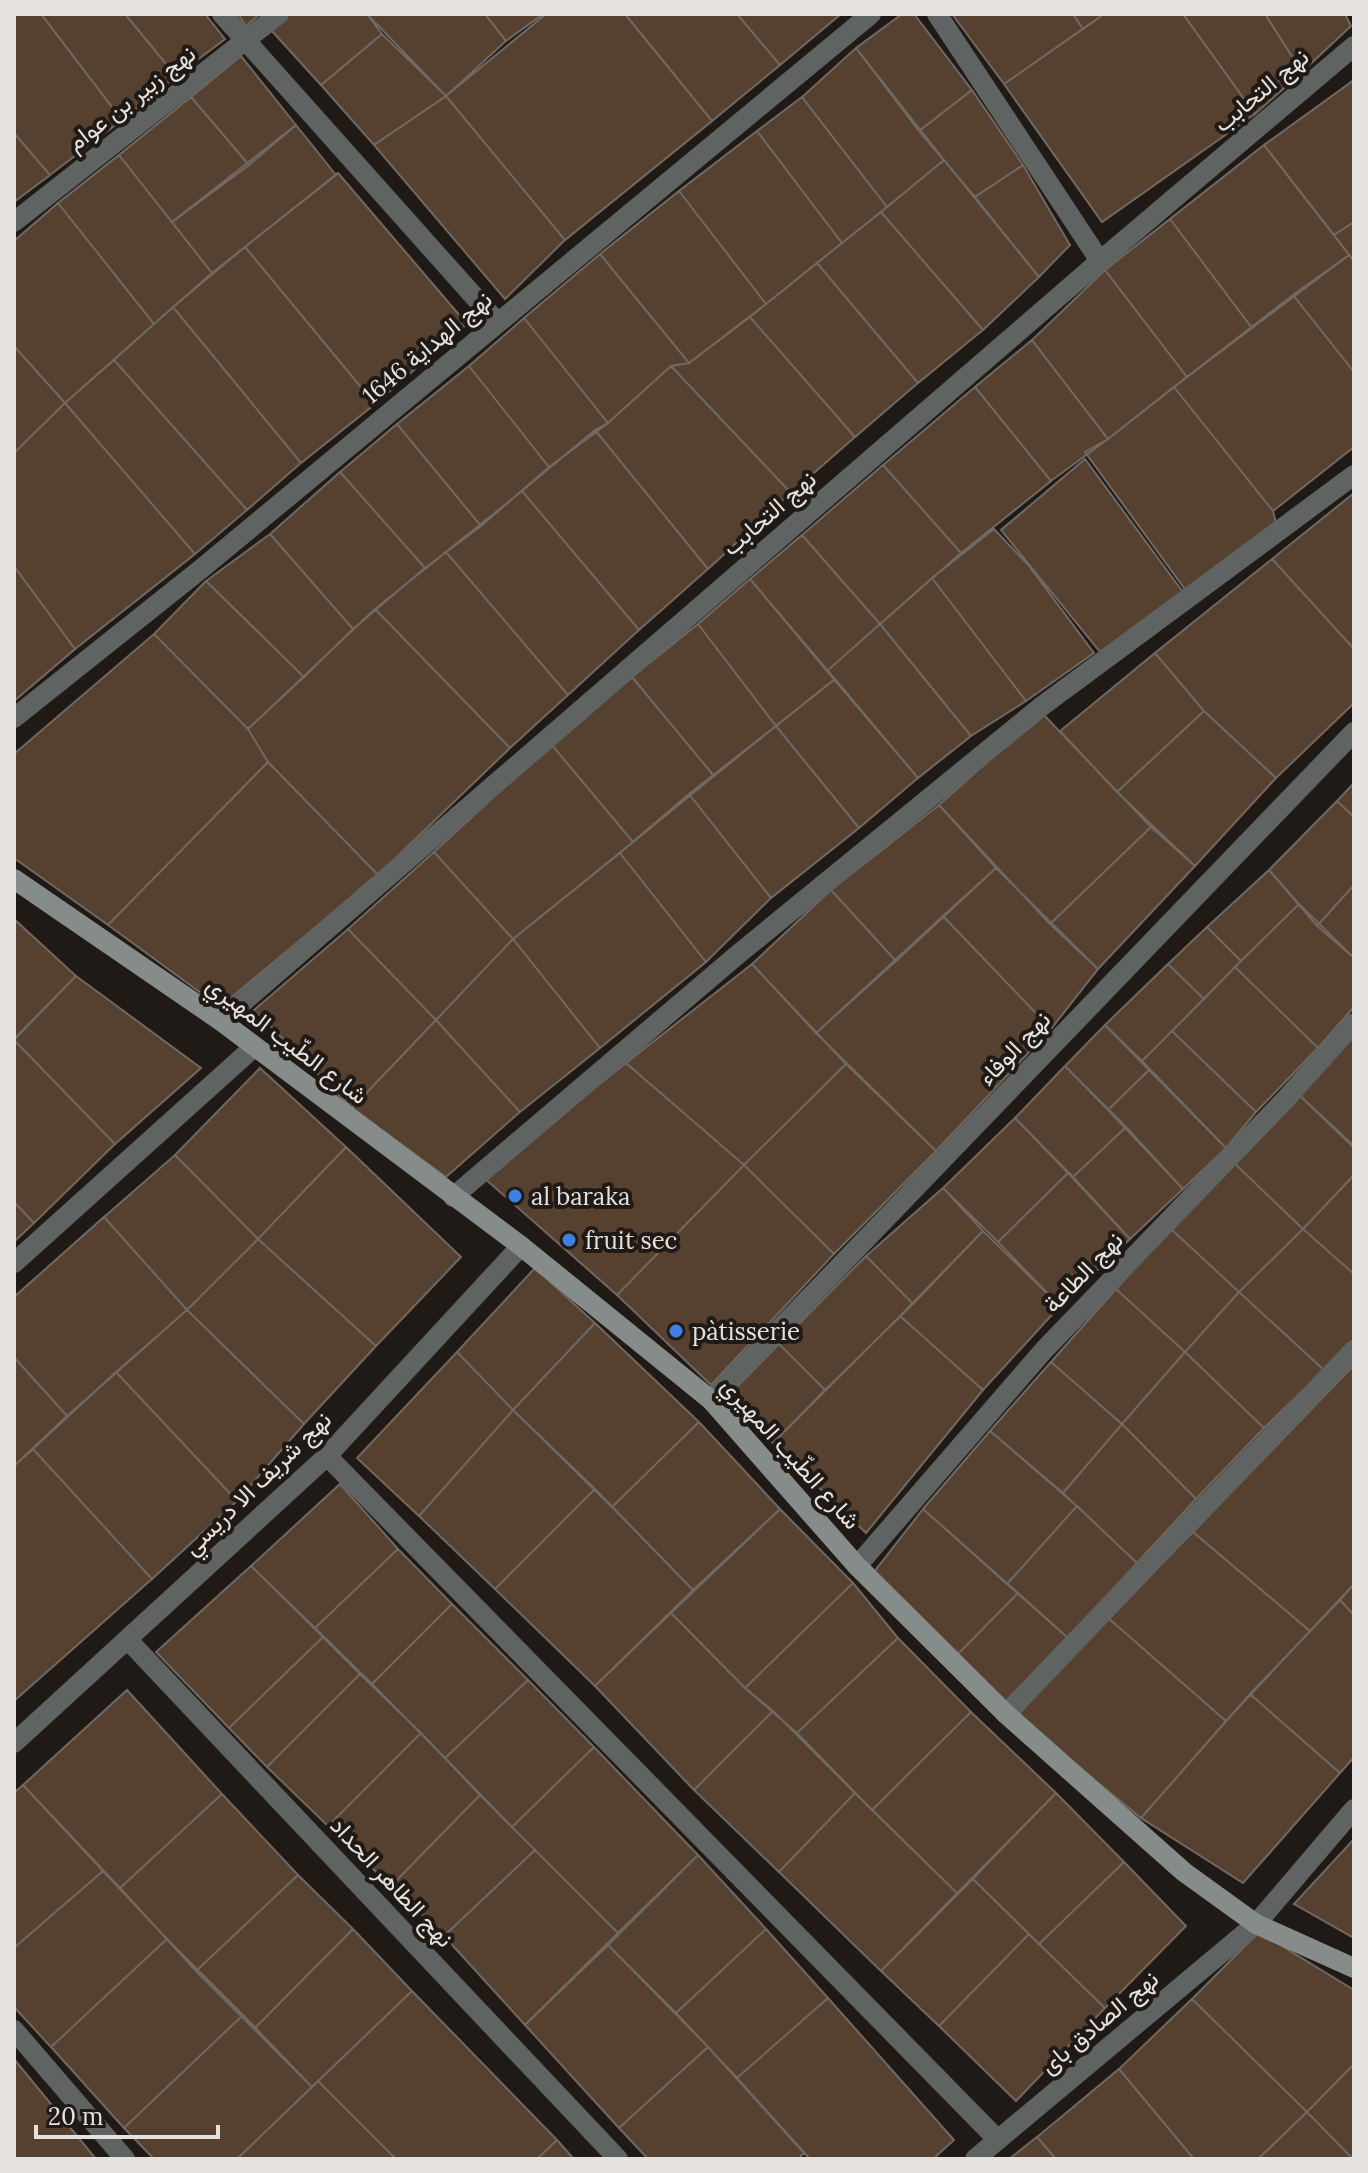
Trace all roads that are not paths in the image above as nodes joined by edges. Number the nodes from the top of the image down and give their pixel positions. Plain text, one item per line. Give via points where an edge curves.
1 (222, 14) edge
2 (279, 14) edge
3 (871, 14) edge
4 (937, 14) edge
5 (245, 43) junction
6 (1354, 46) edge
7 (14, 222) edge
8 (1100, 261) junction
9 (497, 322) junction
10 (1354, 475) edge
11 (14, 718) edge
12 (1354, 732) edge
13 (14, 879) edge
14 (221, 1021) junction
15 (1354, 1023) edge
16 (254, 1047) junction
17 (453, 1197) junction
18 (521, 1246) junction
19 (14, 1263) edge
20 (1354, 1350) edge
21 (711, 1400) junction
22 (327, 1456) junction
23 (857, 1566) junction
24 (128, 1640) junction
25 (1006, 1714) junction
26 (14, 1743) edge
27 (1354, 1809) edge
28 (1256, 1924) junction
29 (1354, 1968) edge
30 (14, 2030) edge
31 (998, 2140) junction
32 (125, 2159) edge
33 (618, 2159) edge
34 (975, 2159) edge

1 - 5 street
2 - 5 street, نهج زبير بن عوام
3 - 9 street, نهج الهداية 1646
4 - 8 street
5 - 7 street, نهج زبير بن عوام
5 - 9 street
6 - 8 street, نهج التحابب
8 - 14 street, نهج التحابب
9 - 11 street, نهج الهداية 1646
10 - 17 street via 1042,706
12 - 21 street, نهج الوفاء
13 - 14 street, شارع الطّيب المهيري
14 - 16 street, شارع الطّيب المهيري
15 - 23 street, نهج الطاعة via 1044,1350
16 - 17 street, شارع الطّيب المهيري
16 - 19 street
17 - 18 street, شارع الطّيب المهيري
18 - 21 street, شارع الطّيب المهيري
18 - 22 street, نهج شريف الا دريسي
20 - 25 street
21 - 23 street, شارع الطّيب المهيري
22 - 24 street, نهج شريف الا دريسي
22 - 31 street
23 - 25 street, شارع الطّيب المهيري
24 - 26 street, نهج شريف الا دريسي
24 - 33 street, نهج الطاهر الحداد
25 - 28 street, شارع الطّيب المهيري via 1184,1872
27 - 28 street, نهج الصادق باى
28 - 29 street, شارع الطّيب المهيري
28 - 31 street, نهج الصادق باى
30 - 32 street
31 - 34 street, نهج الصادق باى

